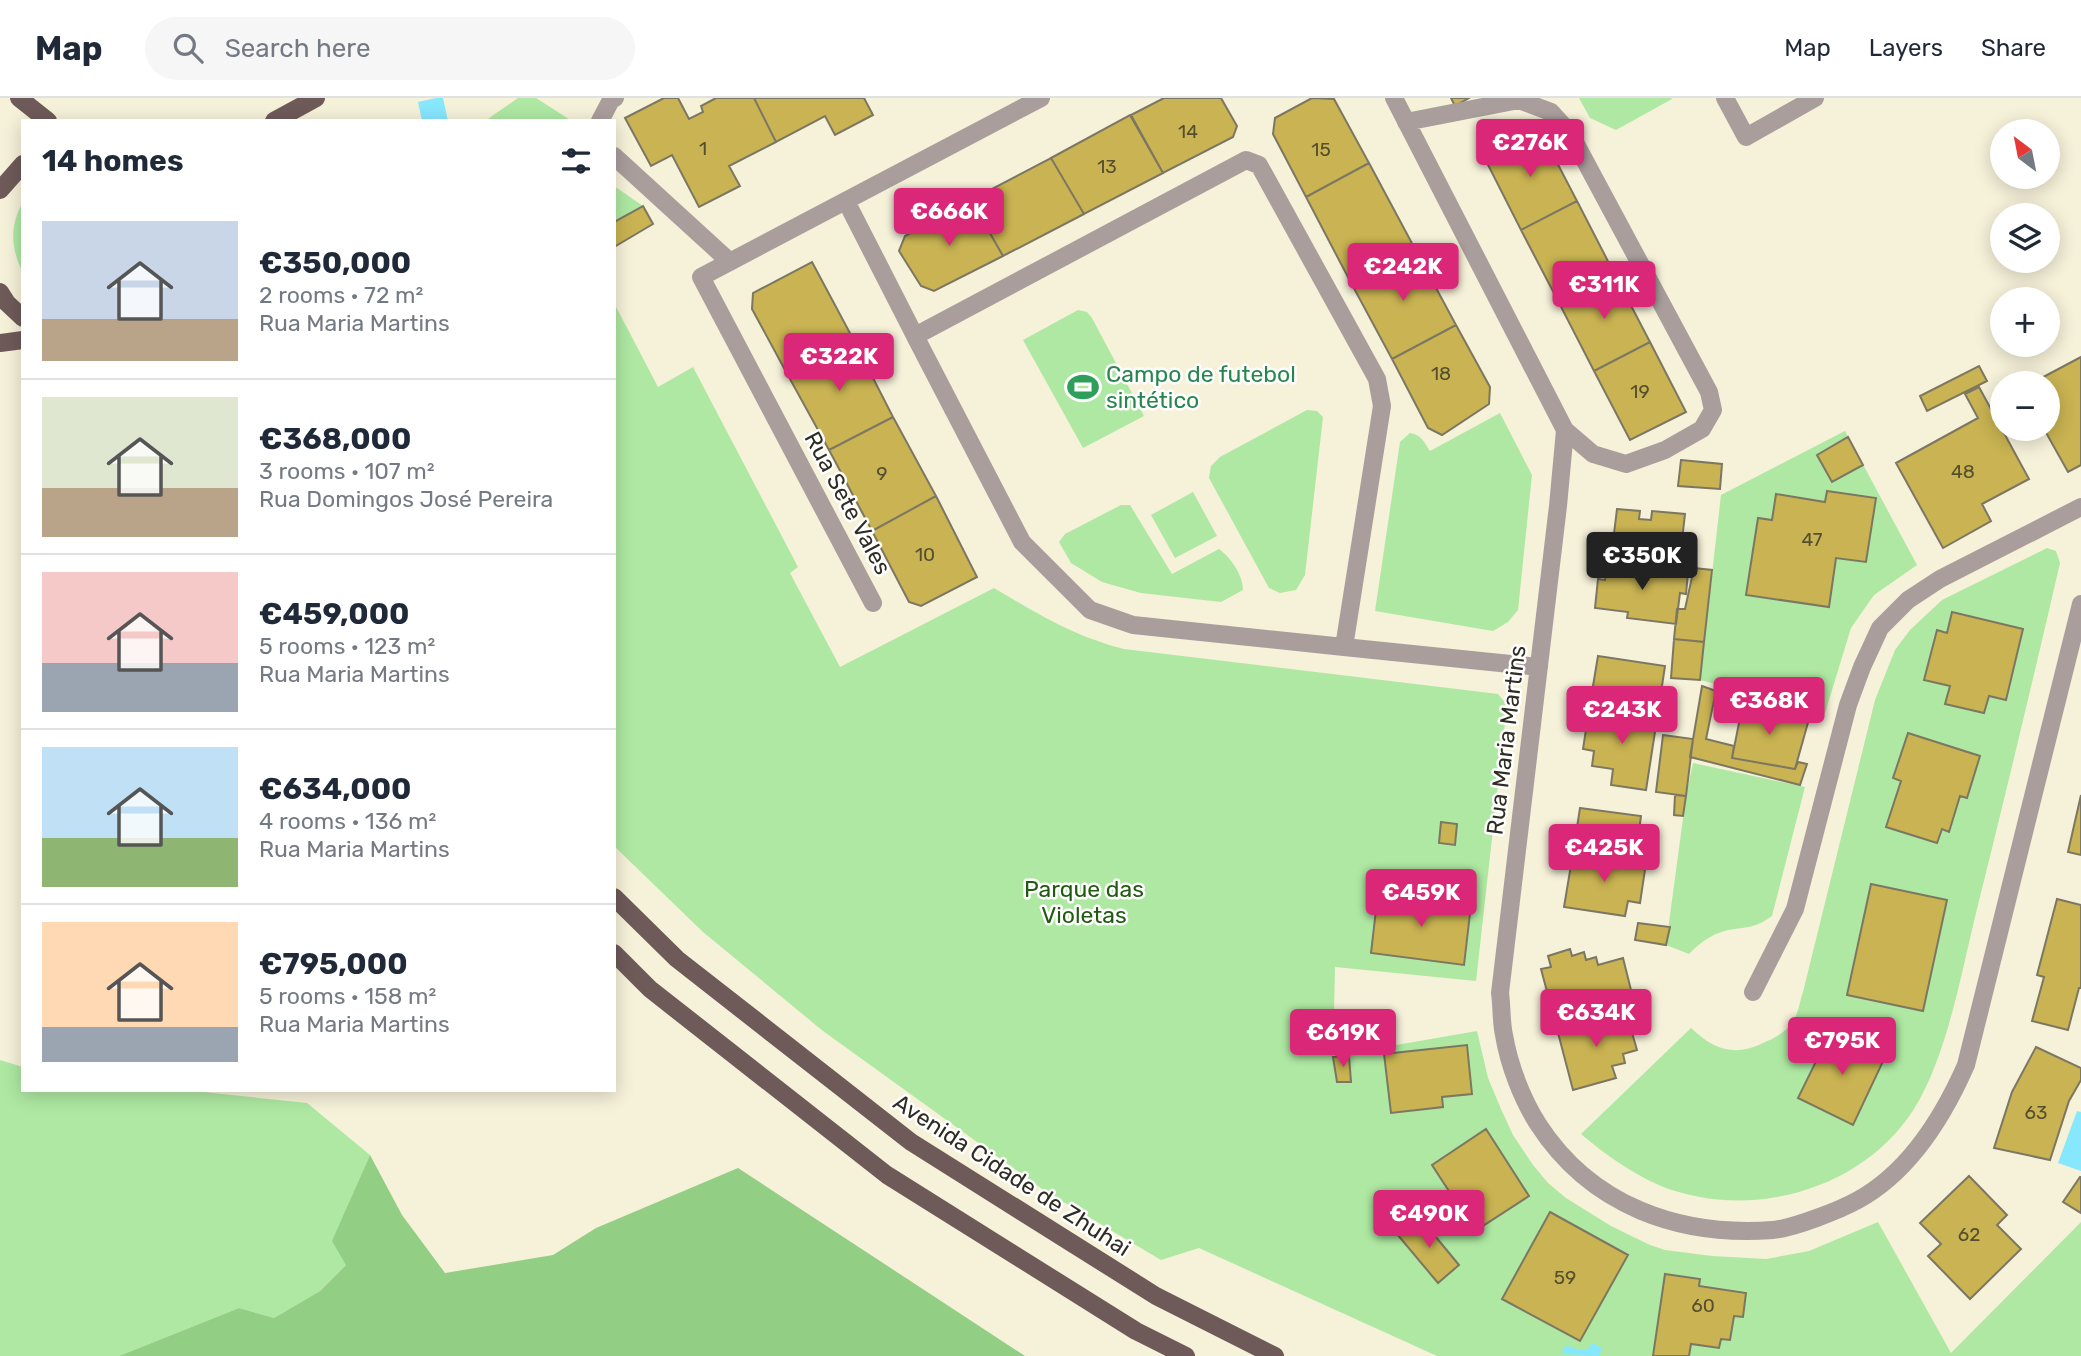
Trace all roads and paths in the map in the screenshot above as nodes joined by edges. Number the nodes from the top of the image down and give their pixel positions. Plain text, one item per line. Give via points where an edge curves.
1 (19, 98) edge
2 (316, 98) edge
3 (615, 98) edge
4 (1041, 98) edge
5 (1394, 98) edge
6 (1725, 98) edge
7 (1815, 98) edge
8 (45, 119) edge
9 (278, 119) edge
10 (601, 119) edge
11 (1406, 122) junction
12 (616, 158) edge
13 (21, 166) edge
14 (0, 190) edge
15 (846, 201) junction
16 (730, 262) junction
17 (0, 292) edge
18 (21, 316) edge
19 (915, 336) junction
20 (21, 340) edge
21 (0, 343) edge
22 (1565, 430) junction
23 (2081, 507) edge
24 (873, 603) dead end
25 (2081, 604) edge
26 (1344, 647) junction
27 (1539, 667) junction
28 (616, 899) edge
29 (616, 955) edge
30 (1753, 992) dead end
31 (1186, 1356) edge
32 (1276, 1356) edge

1 - 8 main road
2 - 9 main road
3 - 10 street
4 - 15 street
5 - 11 street
6 - 7 street via 1746,136
11 - 22 street
11 - 22 street via 1518,100 1550,111 1570,133 1709,392 1713,410 1702,429 1665,450 1626,464 1593,454
12 - 16 street
13 - 14 main road
15 - 16 street
15 - 19 street
16 - 24 street, Rua Sete Vales via 701,277
17 - 18 main road
19 - 26 street via 1022,542 1090,610 1133,625
19 - 26 street via 1246,160 1259,165 1377,379 1381,406
20 - 21 main road
22 - 27 street, Rua Maria Martins
23 - 30 street via 1940,579 1880,628 1848,705 1795,909
25 - 27 street, Rua Maria Martins via 1966,1065 1950,1100 1896,1171 1859,1199 1776,1230 1703,1229 1650,1216 1607,1193 1566,1160 1538,1123 1518,1085 1504,1035 1500,993
26 - 27 street
28 - 32 main road, Avenida Cidade de Zhuhai via 677,959 911,1142 1156,1296
29 - 31 main road via 650,989 887,1175 1136,1331

